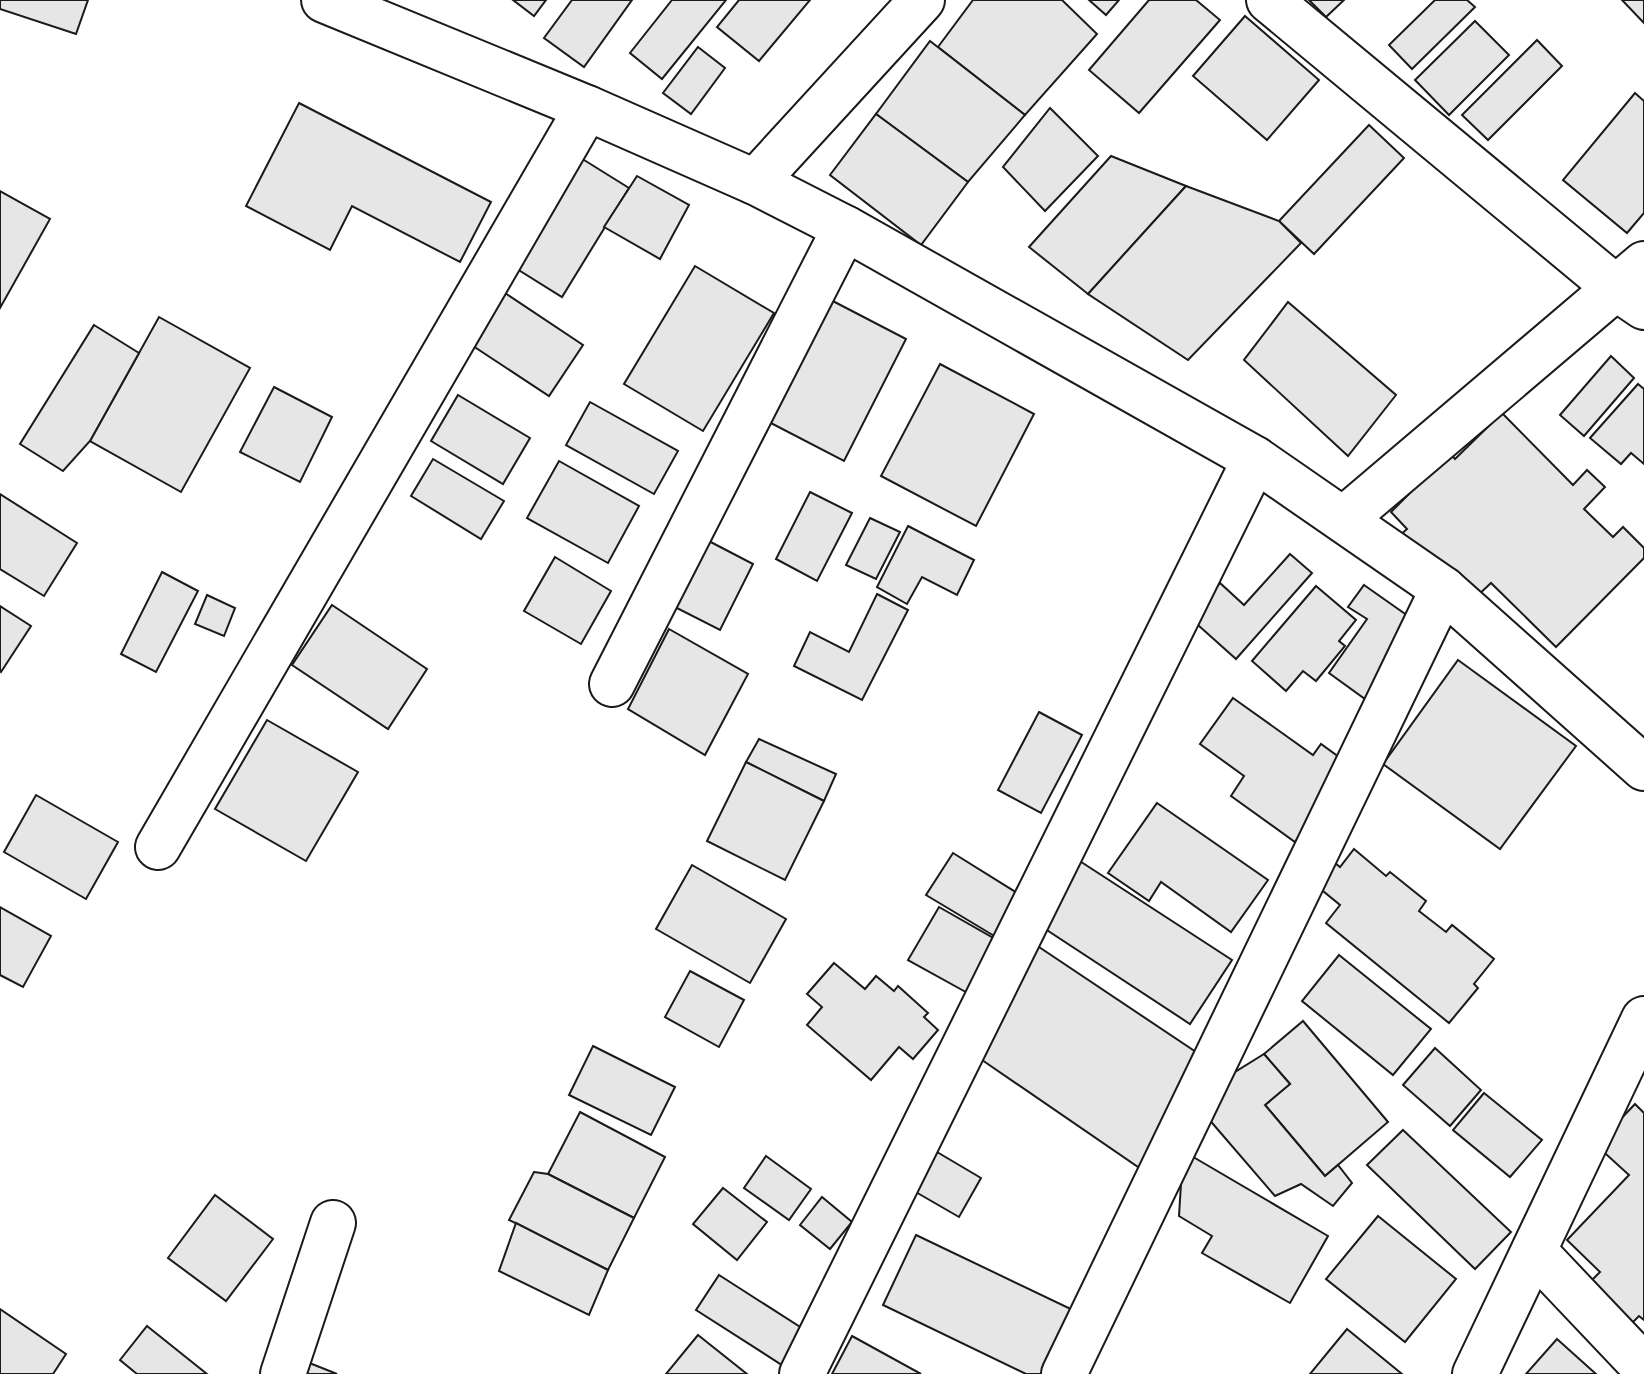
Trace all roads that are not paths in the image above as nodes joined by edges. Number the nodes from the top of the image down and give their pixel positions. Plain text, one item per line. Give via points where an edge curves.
1 (922, 0) edge
2 (1269, 0) edge
3 (342, 3) edge
4 (587, 108) junction
5 (755, 182) junction
6 (845, 228) junction
7 (1635, 286) edge
8 (1255, 459) junction
9 (1344, 519) junction
10 (1443, 589) junction
11 (612, 684) dead end
12 (1644, 768) edge
13 (158, 847) dead end
14 (1644, 1019) edge
15 (333, 1223) dead end
16 (1534, 1251) junction
17 (1644, 1367) edge
18 (283, 1374) edge
19 (802, 1374) edge
20 (1064, 1374) edge
21 (1475, 1374) edge

1 - 5 street
2 - 7 street
3 - 4 street
4 - 5 street
4 - 13 street
5 - 6 street
6 - 8 street
6 - 11 street
7 - 9 street
8 - 9 street
8 - 19 street
9 - 10 street
10 - 12 street
10 - 20 street
14 - 16 street
15 - 18 street
16 - 17 street
16 - 21 street

